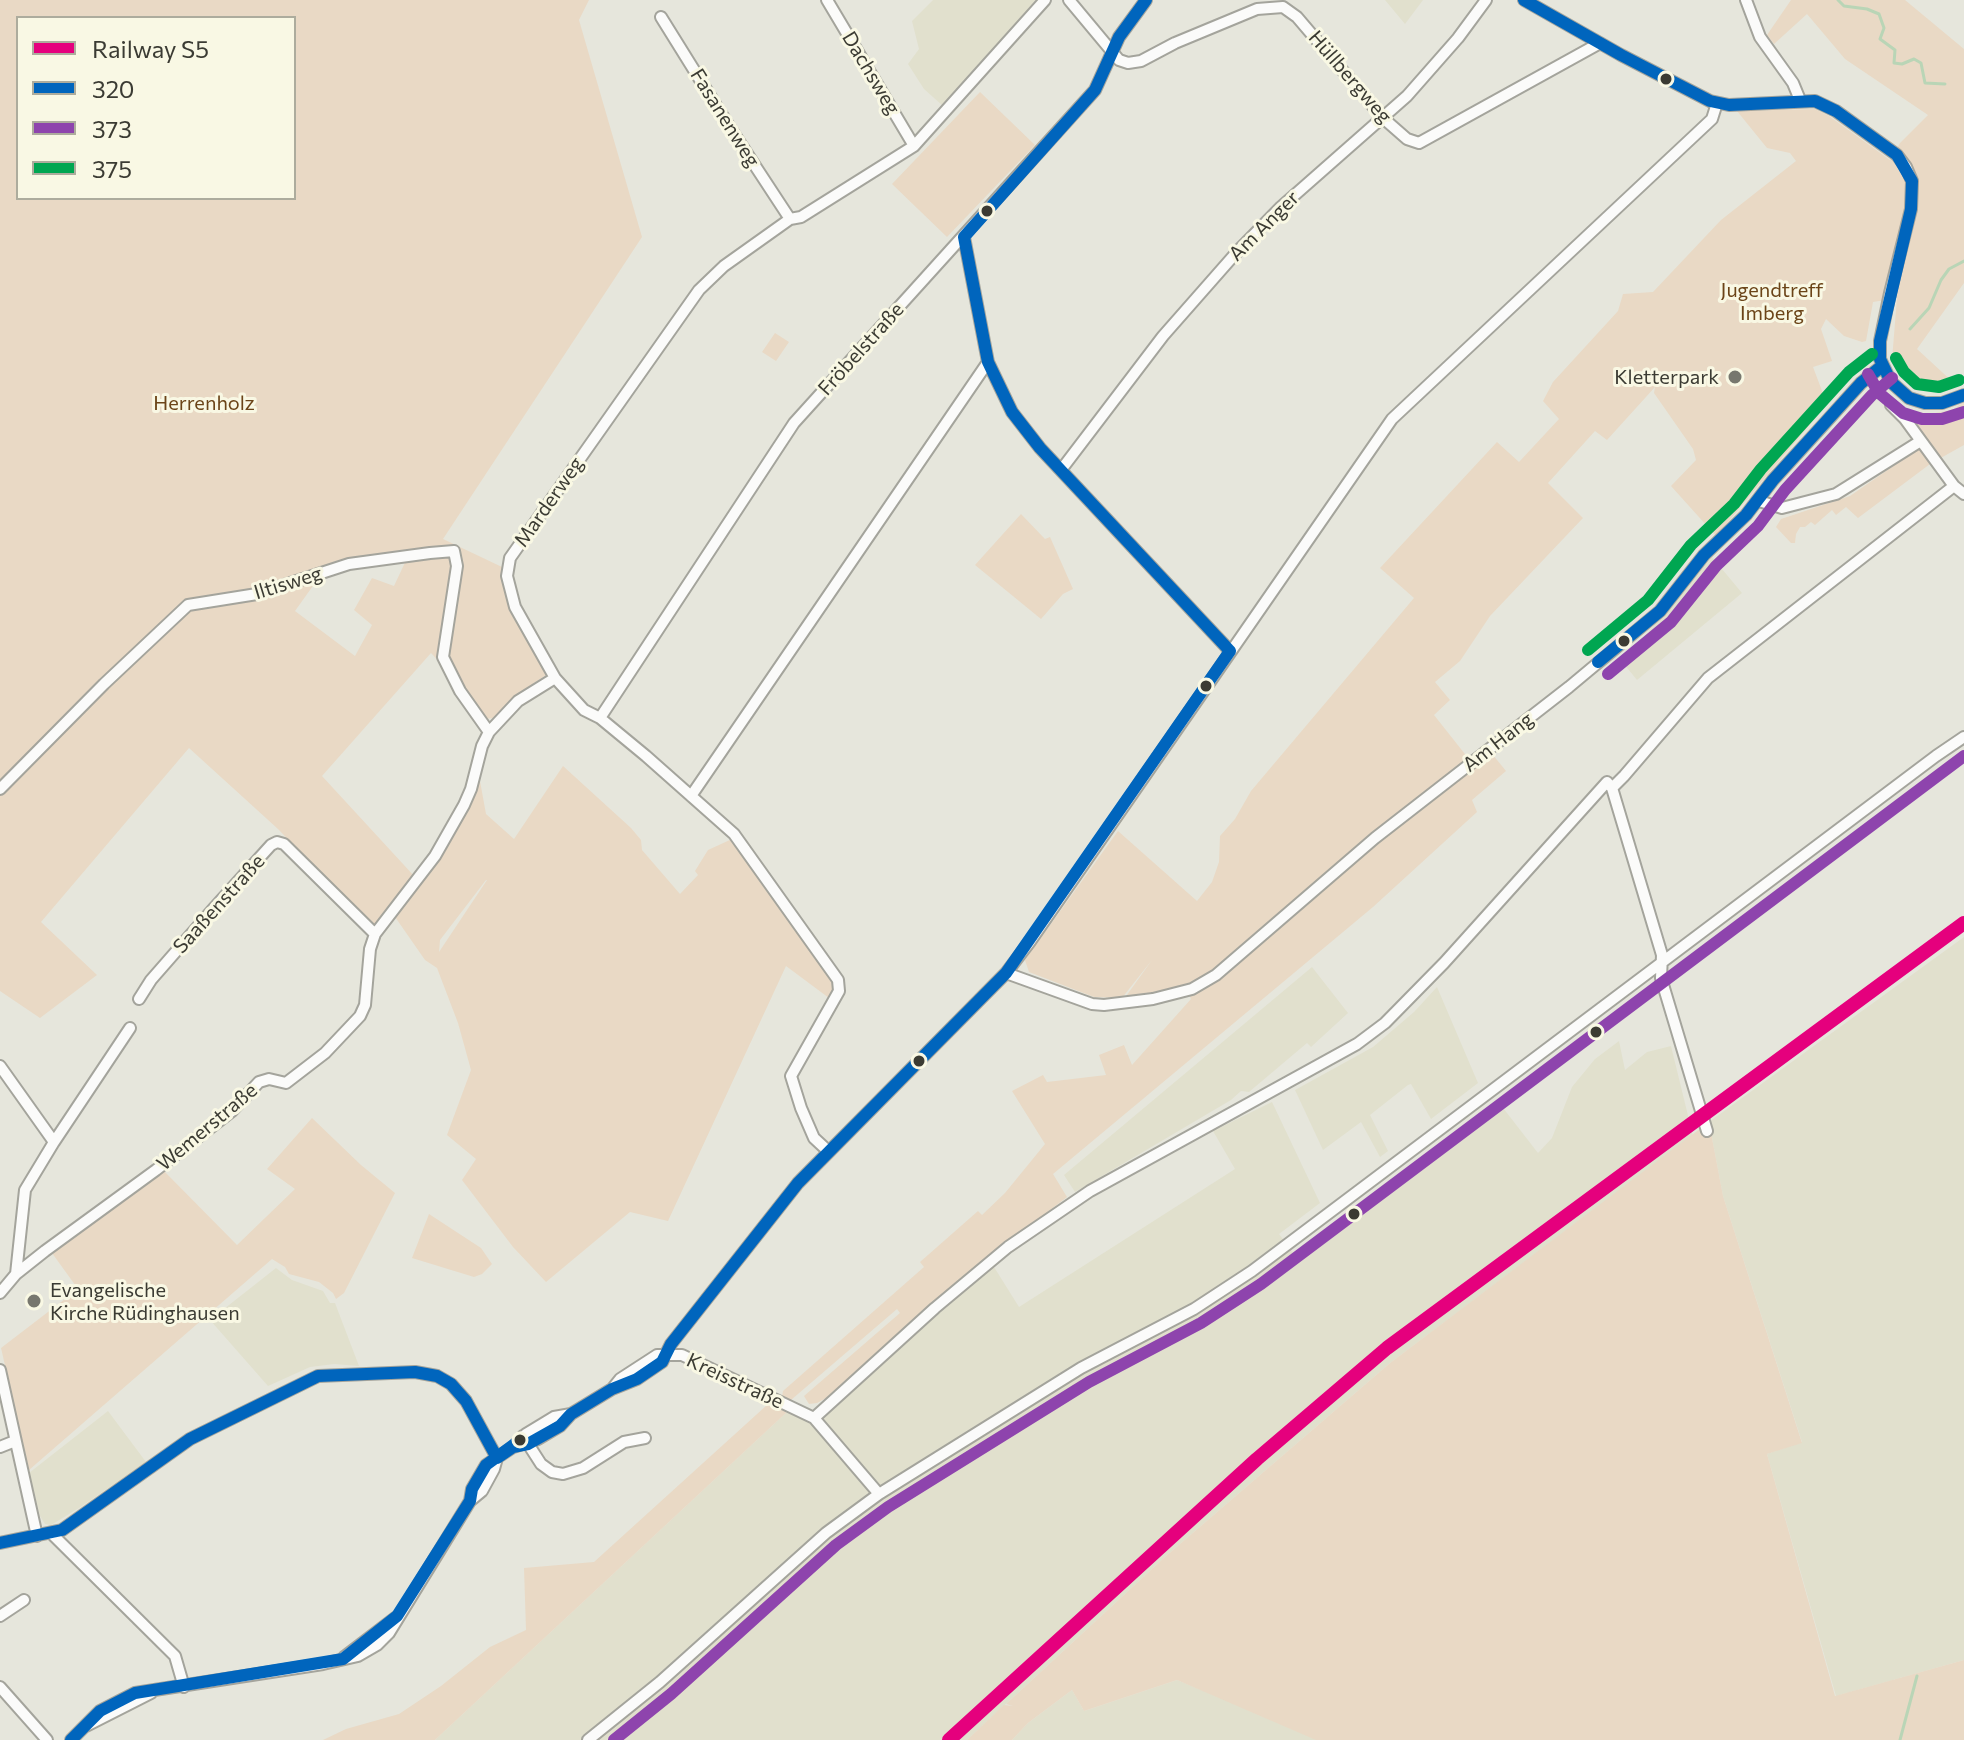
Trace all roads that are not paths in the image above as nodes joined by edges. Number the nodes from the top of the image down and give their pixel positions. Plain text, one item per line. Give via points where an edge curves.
1 (827, 0) edge
2 (1045, 0) edge
3 (1069, 0) edge
4 (1146, 0) edge
5 (1486, 0) edge
6 (1524, 0) edge
7 (1746, 0) edge
8 (661, 17) dead end
9 (1600, 43) junction
10 (1112, 52) junction
11 (1800, 100) junction
12 (1717, 103) junction
13 (1383, 118) junction
14 (914, 146) junction
15 (790, 219) junction
16 (964, 237) junction
17 (988, 362) junction
18 (1882, 366) junction
19 (1964, 395) edge
20 (1891, 405) dead end
21 (1919, 442) junction
22 (1061, 470) junction
23 (1954, 486) junction
24 (1964, 494) edge
25 (1759, 501) junction
26 (1230, 651) junction
27 (555, 678) junction
28 (600, 718) junction
29 (489, 732) junction
30 (1964, 737) edge
31 (1612, 788) junction
32 (0, 789) edge
33 (691, 796) junction
34 (375, 934) junction
35 (1660, 964) junction
36 (1006, 973) junction
37 (139, 999) dead end
38 (130, 1028) dead end
39 (0, 1066) edge
40 (1707, 1131) dead end
41 (54, 1142) junction
42 (828, 1151) junction
43 (16, 1274) junction
44 (0, 1293) edge
45 (667, 1354) junction
46 (0, 1370) edge
47 (814, 1418) junction
48 (645, 1438) dead end
49 (525, 1440) junction
50 (15, 1441) junction
51 (0, 1447) edge
52 (497, 1458) junction
53 (879, 1494) junction
54 (52, 1534) junction
55 (37, 1536) junction
56 (0, 1543) edge
57 (24, 1600) dead end
58 (0, 1616) edge
59 (0, 1687) edge
60 (184, 1687) junction
61 (47, 1740) edge
62 (71, 1740) edge
63 (588, 1740) edge

1 - 14 street, Dachsweg
2 - 14 street, Marderweg
3 - 10 street
4 - 10 street, Fröbelstraße
5 - 13 street, Am Anger via 1432,69
6 - 9 street
7 - 11 street via 1760,37 1789,75
8 - 15 street, Fasanenweg
9 - 12 street
9 - 13 street, Hüllbergweg via 1425,142 1412,142
10 - 13 street, Hüllbergweg via 1123,62 1141,61 1257,9 1283,7
10 - 16 street, Fröbelstraße via 1095,90
11 - 12 street
11 - 18 street via 1820,103 1880,143 1902,160 1912,181 1911,209 1880,341
12 - 26 street via 1712,119 1392,419
13 - 22 street, Am Anger via 1236,253 1163,336
14 - 15 street, Marderweg
15 - 27 street, Marderweg via 699,290 510,558 507,576 515,607
16 - 17 street
16 - 28 street, Fröbelstraße via 794,423
17 - 22 street via 1012,412
17 - 33 street
18 - 19 street via 1909,398 1942,403
18 - 25 street, Am Hang via 1861,383
20 - 21 street
21 - 23 street
21 - 25 street via 1836,494 1782,508
22 - 26 street
23 - 24 street
23 - 31 street via 1714,673
25 - 36 street, Am Hang via 1704,555 1660,611 1375,838 1216,975 1192,989 1115,1006 1092,1004
26 - 36 street
27 - 28 street, Marderweg via 584,710
27 - 29 street, Wemerstraße via 518,701
28 - 33 street, Marderweg
29 - 32 street, Iltisweg via 443,657 457,566 454,551 430,553 349,564 257,594 188,605
29 - 34 street, Wemerstraße via 457,818
30 - 35 street
31 - 35 street via 1662,955
31 - 47 street via 1607,782 1385,1023 1357,1044 1090,1191 1008,1247
33 - 42 street, Marderweg via 734,834 838,980 839,991 791,1076 814,1138
34 - 37 street, Saaßenstraße via 277,842
34 - 43 street, Wemerstraße via 365,1005 325,1053 287,1088 269,1079 259,1082 232,1111
35 - 40 street
35 - 53 street via 1252,1271 1194,1309 1081,1368
36 - 42 street
38 - 41 street
39 - 41 street
41 - 43 street via 25,1190
42 - 45 street
43 - 44 street, Wemerstraße
45 - 47 street, Kreisstraße via 682,1355
45 - 49 street, Kreisstraße via 637,1379 571,1414 554,1417
46 - 50 street
47 - 53 street
48 - 49 street via 624,1442 563,1474 541,1464
49 - 52 street, Kreisstraße
50 - 51 street
50 - 55 street
52 - 54 street via 466,1401 437,1376 318,1376 190,1439
52 - 60 street, Kreisstraße via 482,1491 470,1501 377,1645 358,1656
53 - 63 street via 826,1533
54 - 55 street
54 - 60 street via 175,1656
55 - 56 street
57 - 58 street
59 - 61 street
60 - 62 street, Kreisstraße via 153,1692 86,1726

